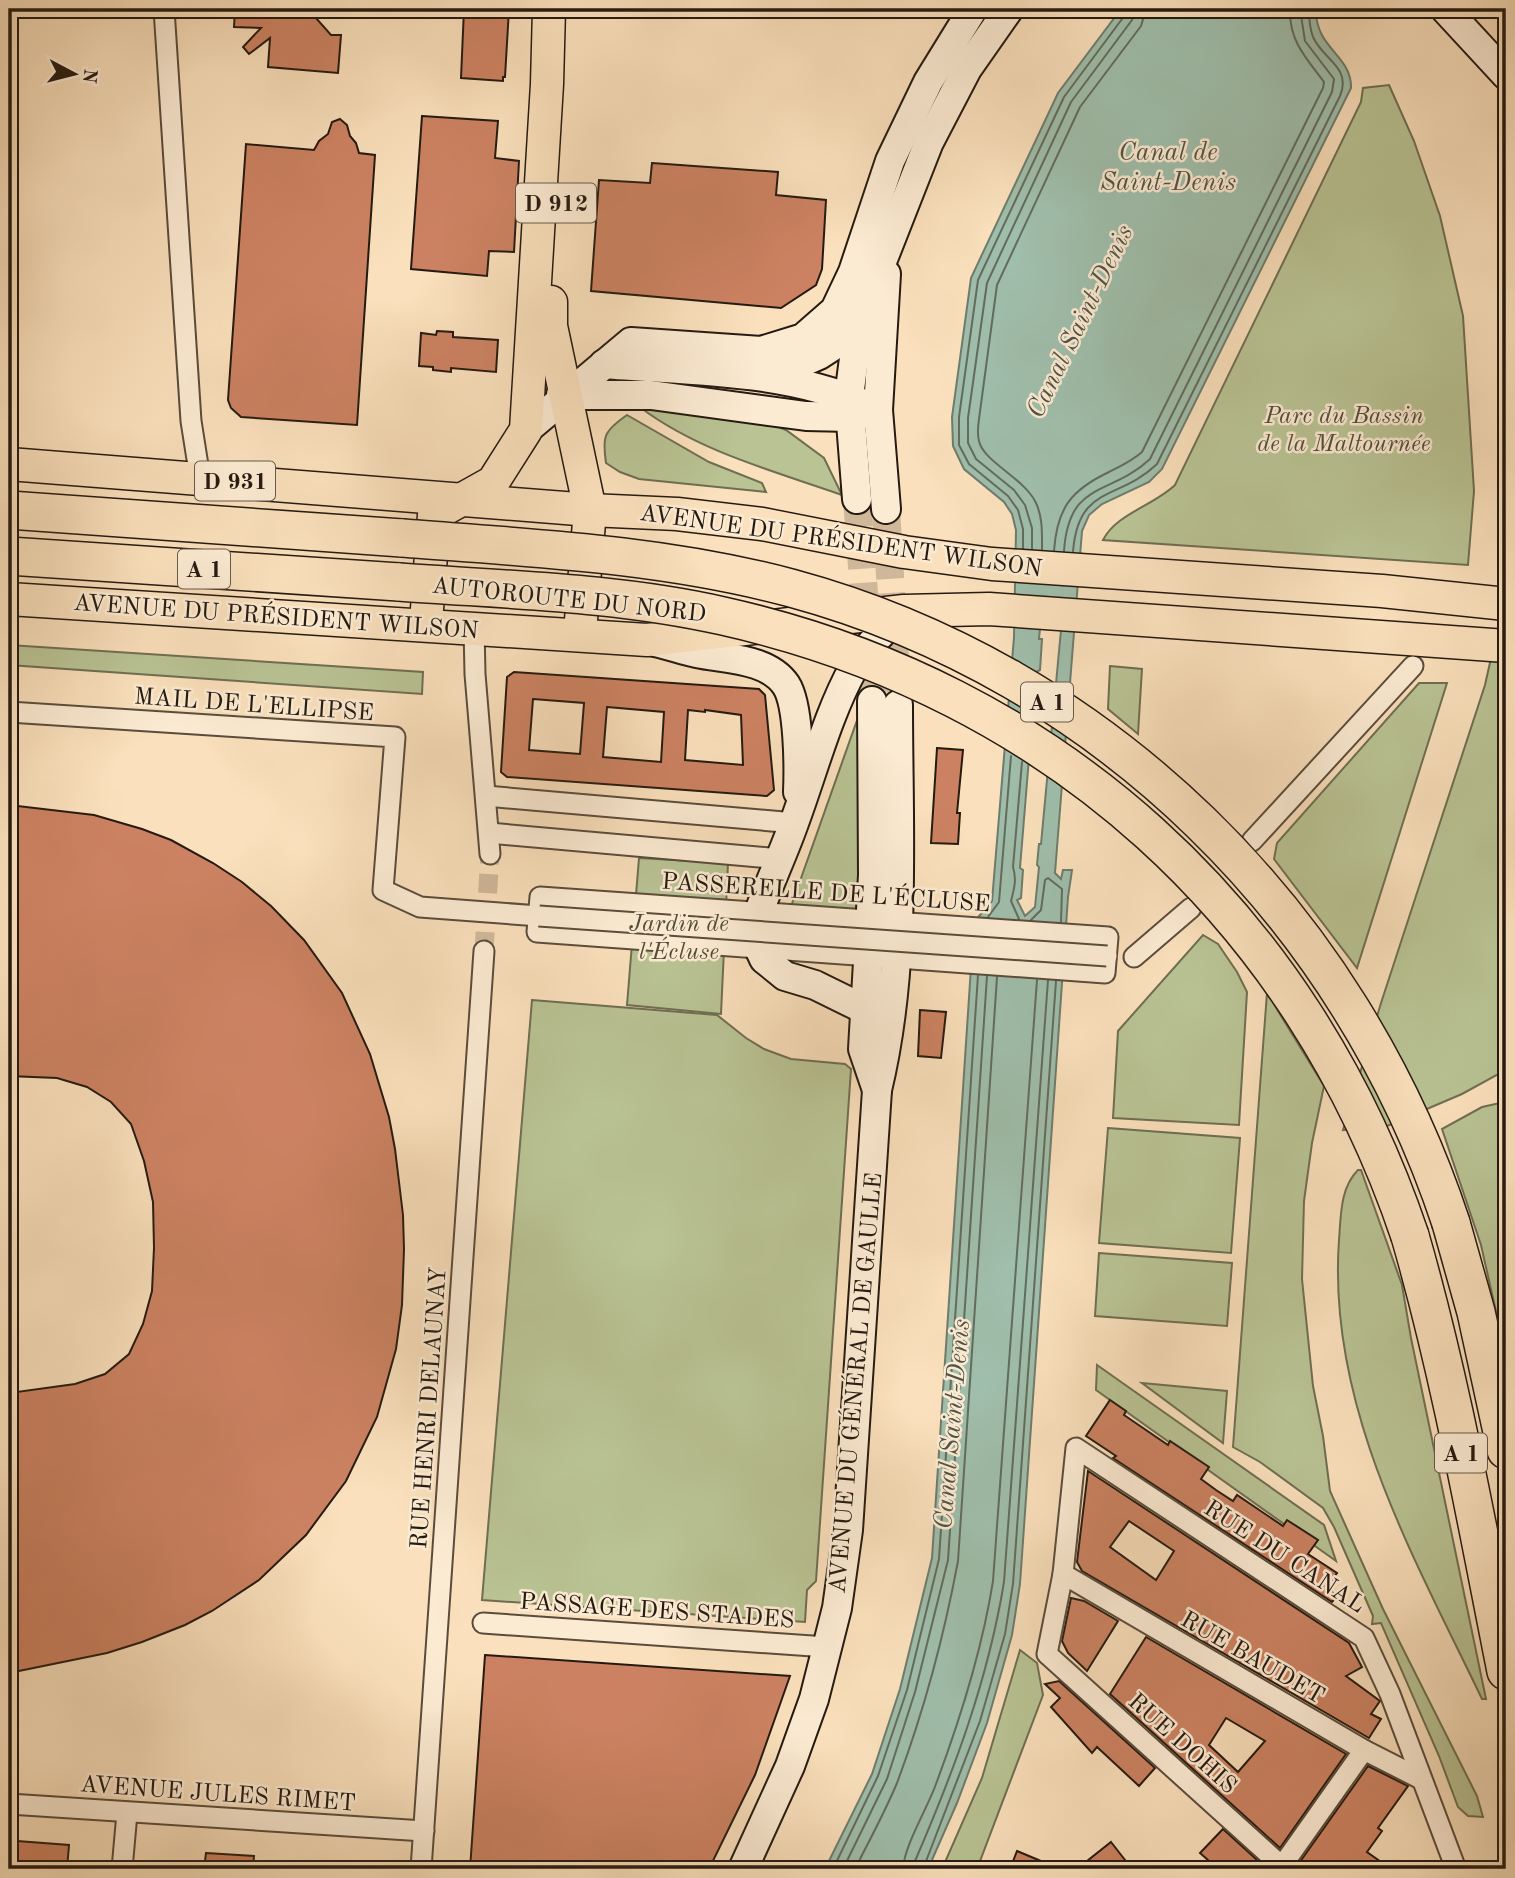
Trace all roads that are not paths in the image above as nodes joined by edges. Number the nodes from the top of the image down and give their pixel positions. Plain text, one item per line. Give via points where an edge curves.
1 (164, 9) edge
2 (549, 9) edge
3 (567, 9) edge
4 (973, 9) edge
5 (1009, 9) edge
6 (1445, 9) edge
7 (1506, 75) edge
8 (887, 250) junction
9 (859, 320) junction
10 (604, 365) junction
11 (769, 377) junction
12 (529, 394) junction
13 (567, 395) junction
14 (849, 407) junction
15 (878, 410) junction
16 (806, 416) junction
17 (526, 430) junction
18 (853, 461) junction
19 (9, 464) edge
20 (200, 478) junction
21 (462, 498) junction
22 (857, 499) tunnel mouth
23 (886, 509) tunnel mouth
24 (9, 510) edge
25 (590, 510) junction
26 (9, 556) edge
27 (9, 599) edge
28 (1506, 604) edge
29 (904, 611) junction
30 (426, 625) junction
31 (474, 628) junction
32 (579, 635) junction
33 (647, 640) junction
34 (1506, 646) edge
35 (1413, 666) dead end
36 (9, 712) edge
37 (486, 796) junction
38 (796, 817) junction
39 (489, 833) junction
40 (1252, 841) dead end
41 (490, 854) tunnel mouth
42 (780, 859) junction
43 (1191, 908) dead end
44 (539, 916) joint
45 (484, 951) tunnel mouth
46 (1107, 956) dead end
47 (1134, 957) dead end
48 (866, 971) junction
49 (815, 985) junction
50 (892, 988) junction
51 (864, 1009) junction
52 (877, 1090) junction
53 (1506, 1450) edge
54 (1063, 1574) junction
55 (483, 1623) dead end
56 (827, 1647) junction
57 (1506, 1671) edge
58 (1364, 1750) junction
59 (1421, 1779) junction
60 (9, 1804) edge
61 (127, 1813) junction
62 (424, 1831) junction
63 (1284, 1868) edge
64 (122, 1869) edge
65 (421, 1869) edge
66 (743, 1869) edge
67 (1456, 1869) edge

1 - 20 street via 191,421
2 - 12 main road, D 912
3 - 13 main road, D 912 via 551,326
4 - 10 street via 928,82 890,161 853,272 835,310 803,338 761,351 631,342
5 - 8 street via 967,69 929,142
6 - 7 street
8 - 9 street
8 - 15 street
9 - 11 street via 819,355
9 - 14 street
10 - 11 street
10 - 13 street
11 - 14 street
12 - 13 street
12 - 17 main road, D 912
13 - 16 street via 651,395
13 - 17 street
13 - 25 main road, D 912
14 - 15 street
14 - 16 street
14 - 18 street
15 - 23 street
16 - 18 street
17 - 21 main road, D 912 via 493,482
18 - 22 street
19 - 20 main road, AVENUE DU PRÉSIDENT WILSON / D 931
20 - 21 main road, AVENUE DU PRÉSIDENT WILSON / D 931
21 - 25 main road, AVENUE DU PRÉSIDENT WILSON
21 - 30 main road, D 912 via 434,514
24 - 53 highway, AUTOROUTE DU NORD / A 1, bridge via 402,538 639,559 719,571 835,602 910,631 984,666 1056,708 1121,754 1242,863 1318,957 1363,1027 1402,1098 1451,1223
25 - 28 main road, AVENUE DU PRÉSIDENT WILSON via 762,524 992,564
25 - 32 main road, D 912
26 - 57 highway, AUTOROUTE DU NORD / A 1, bridge via 559,594 720,615 842,649 918,680 992,718 1089,783 1148,831 1269,961 1328,1051 1383,1161 1424,1284
27 - 30 main road, AVENUE DU PRÉSIDENT WILSON
29 - 33 main road, AVENUE DU PRÉSIDENT WILSON
29 - 34 main road, AVENUE DU PRÉSIDENT WILSON via 989,608
29 - 38 street via 853,667
30 - 31 main road, AVENUE DU PRÉSIDENT WILSON
31 - 32 main road, AVENUE DU PRÉSIDENT WILSON
31 - 37 street
32 - 33 main road, AVENUE DU PRÉSIDENT WILSON
33 - 38 street via 748,662 772,671 784,682 793,702 799,764
35 - 40 street
36 - 44 street, MAIL DE L'ELLIPSE via 395,737 383,890 420,906
37 - 38 street
37 - 39 street
38 - 42 street
39 - 41 street
39 - 42 street
42 - 49 street via 752,933 764,959 785,976
43 - 47 street
44 - 46 street, PASSERELLE DE L'ÉCLUSE, bridge
45 - 62 street, RUE HENRI DELAUNAY
48 - 49 street
48 - 50 street
48 - 50 street, AVENUE DU GÉNÉRAL DE GAULLE via 885,703 898,911
48 - 51 street, AVENUE DU GÉNÉRAL DE GAULLE
49 - 51 street
50 - 51 street
50 - 52 street, AVENUE DU GÉNÉRAL DE GAULLE via 887,1047
51 - 52 street, AVENUE DU GÉNÉRAL DE GAULLE via 863,1049
52 - 56 street, AVENUE DU GÉNÉRAL DE GAULLE via 848,1530
54 - 58 street, RUE BAUDET
54 - 59 street, RUE DU CANAL via 1076,1448 1364,1638
54 - 63 street, RUE DOHIS via 1047,1654
55 - 56 street, PASSAGE DES STADES
56 - 66 street, AVENUE DU GÉNÉRAL DE GAULLE via 790,1766
58 - 59 street, RUE BAUDET
58 - 63 street
59 - 67 street, RUE DU CANAL
60 - 61 street, AVENUE JULES RIMET
61 - 62 street, AVENUE JULES RIMET
61 - 64 street
62 - 65 street, RUE HENRI DELAUNAY

